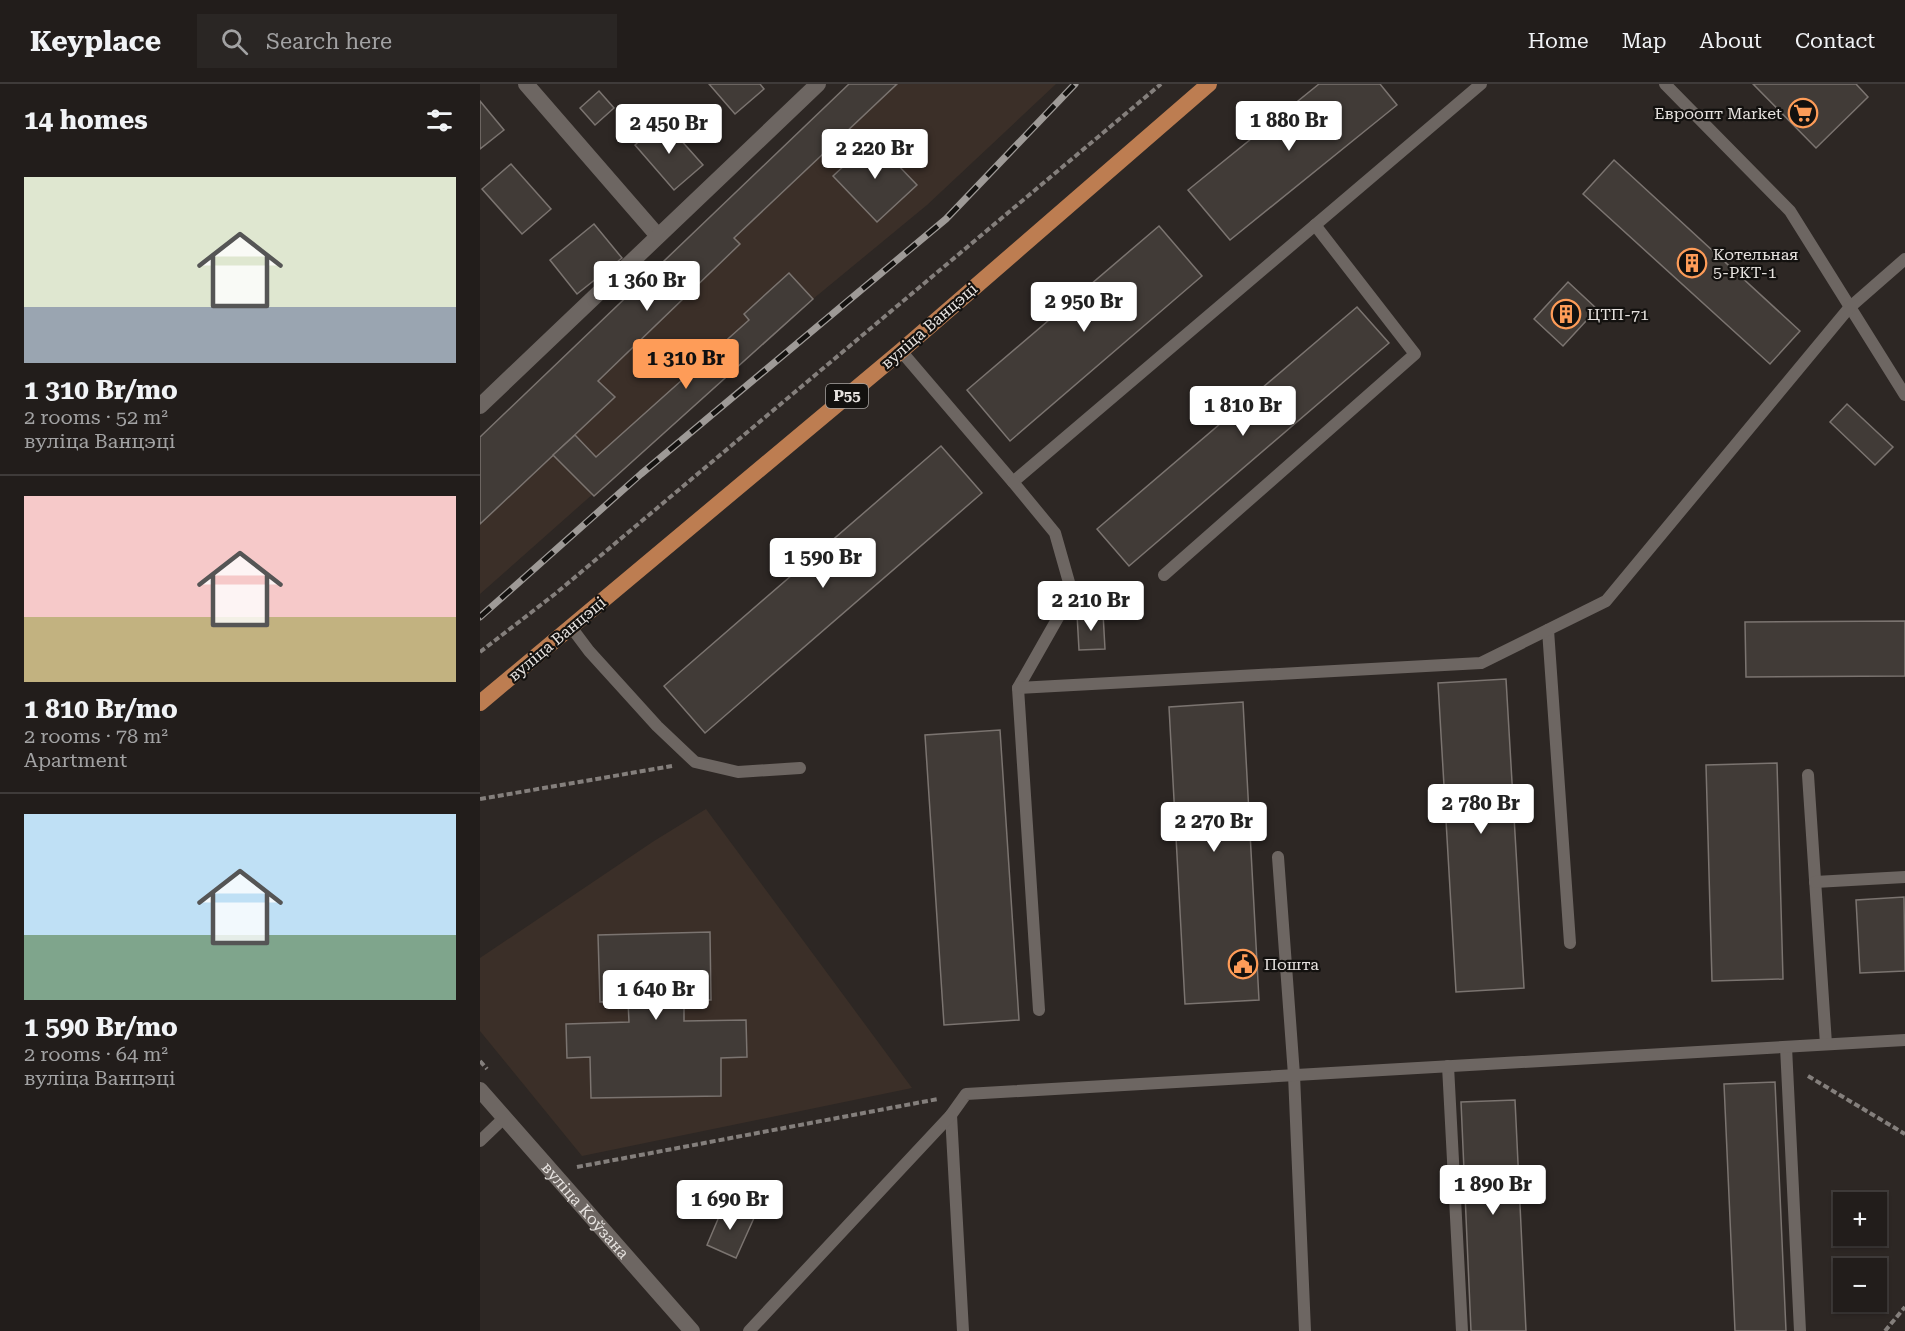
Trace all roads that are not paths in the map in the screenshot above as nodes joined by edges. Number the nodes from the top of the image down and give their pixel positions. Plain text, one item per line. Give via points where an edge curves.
1 (526, 84) edge
2 (818, 84) edge
3 (1209, 84) edge
4 (1481, 84) edge
5 (1665, 84) edge
6 (1315, 225) junction
7 (658, 236) junction
8 (1905, 259) edge
9 (1849, 308) junction
10 (901, 351) junction
11 (1905, 395) edge
12 (480, 406) edge
13 (1013, 482) junction
14 (1164, 575) dead end
15 (571, 627) junction
16 (1548, 630) junction
17 (1017, 688) junction
18 (480, 703) edge
19 (800, 768) dead end
20 (1808, 775) dead end
21 (1278, 857) dead end
22 (1905, 877) edge
23 (1815, 882) junction
24 (1570, 943) dead end
25 (1038, 1010) dead end
26 (1905, 1040) edge
27 (1826, 1044) junction
28 (1786, 1047) junction
29 (1448, 1066) junction
30 (1293, 1075) junction
31 (480, 1090) edge
32 (951, 1115) junction
33 (505, 1117) junction
34 (480, 1141) edge
35 (692, 1331) edge
36 (749, 1331) edge
37 (963, 1331) edge
38 (1305, 1331) edge
39 (1462, 1331) edge
40 (1800, 1331) edge

1 - 7 street
2 - 7 street
3 - 10 main road, вуліца Ванцэці / Р55
4 - 6 lane
5 - 9 lane via 1790,211
6 - 13 lane
6 - 14 lane via 1415,354
7 - 12 street
8 - 9 lane
9 - 11 lane
9 - 16 lane via 1606,601
10 - 13 lane
10 - 15 main road, вуліца Ванцэці / Р55
13 - 17 lane via 1055,533 1072,593
15 - 18 main road, вуліца Ванцэці / Р55
15 - 19 lane via 657,726 695,762 738,772
16 - 17 lane via 1481,663
16 - 24 lane
17 - 25 lane
20 - 23 lane
21 - 30 lane
22 - 23 lane
23 - 27 lane
26 - 27 lane
27 - 28 lane
28 - 29 lane
28 - 40 lane
29 - 30 lane
29 - 39 lane
30 - 32 lane via 966,1094
30 - 38 lane
31 - 33 street, вуліца Коўзана
32 - 36 lane
32 - 37 lane
33 - 34 lane
33 - 35 street, вуліца Коўзана

